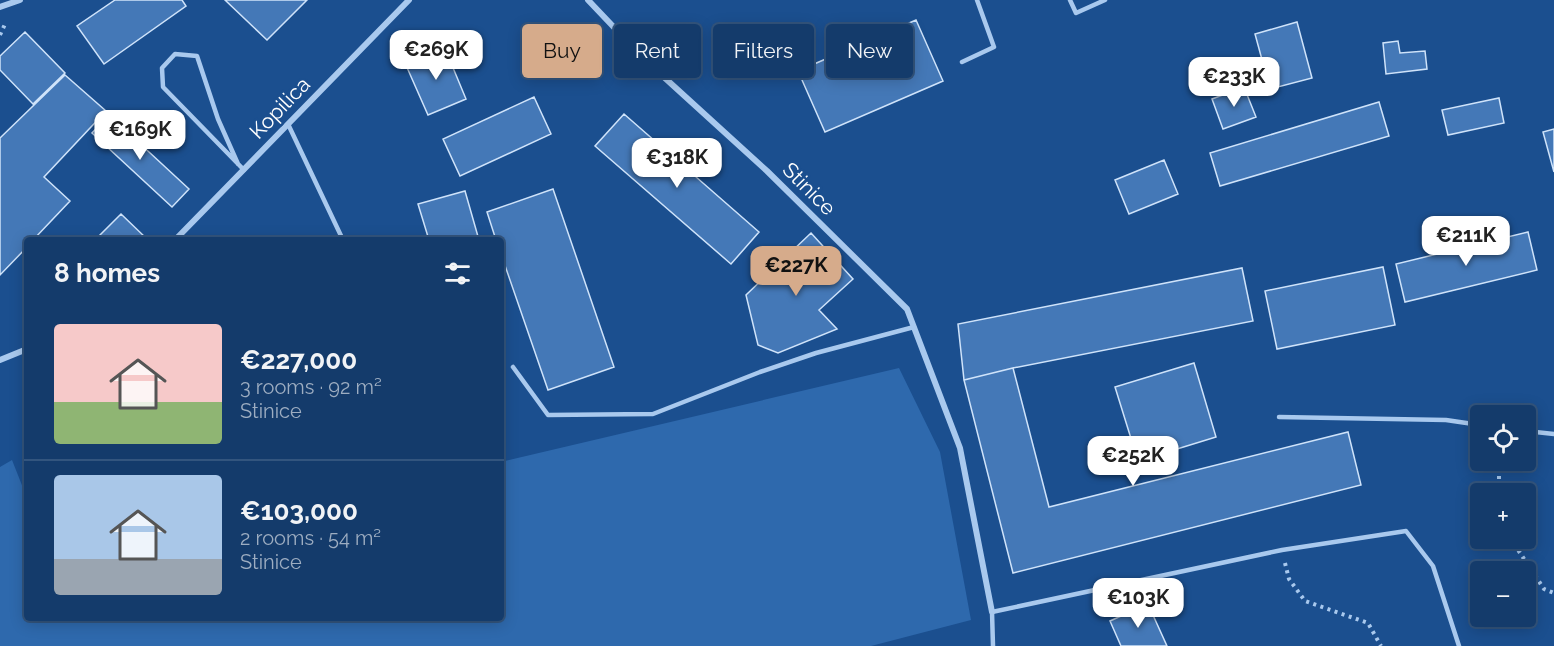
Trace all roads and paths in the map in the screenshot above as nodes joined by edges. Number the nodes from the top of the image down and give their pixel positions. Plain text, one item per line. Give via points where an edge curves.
1 (20, 0) edge
2 (409, 0) edge
3 (588, 0) edge
4 (976, 0) edge
5 (1070, 0) edge
6 (1105, 0) edge
7 (0, 7) edge
8 (962, 62) dead end
9 (288, 124) junction
10 (238, 164) junction
11 (243, 170) junction
12 (178, 237) edge
13 (342, 237) edge
14 (914, 327) junction
15 (24, 350) edge
16 (0, 360) edge
17 (513, 367) dead end
18 (1279, 417) dead end
19 (1470, 424) edge
20 (1536, 432) edge
21 (1554, 434) edge
22 (1517, 549) edge
23 (1282, 550) junction
24 (1554, 593) edge
25 (992, 612) junction
26 (993, 646) edge
27 (1382, 646) edge
28 (1459, 646) edge

1 - 7 street
2 - 9 street, Kopilica
3 - 14 street, Stinice via 644,59 767,171 908,309
4 - 8 lane via 994,47
5 - 6 lane via 1076,13
9 - 11 street, Kopilica
9 - 13 lane
10 - 10 lane via 163,87 162,68 175,54 197,56
10 - 11 lane
11 - 12 street, Kopilica
14 - 17 lane via 816,353 653,414 548,415
14 - 25 street, Stinice via 960,448
15 - 16 street
18 - 19 lane
20 - 21 lane
22 - 24 path via 1544,589
23 - 25 lane
23 - 27 path via 1289,579 1305,601 1368,623
23 - 28 lane via 1406,531 1433,566
25 - 26 lane

